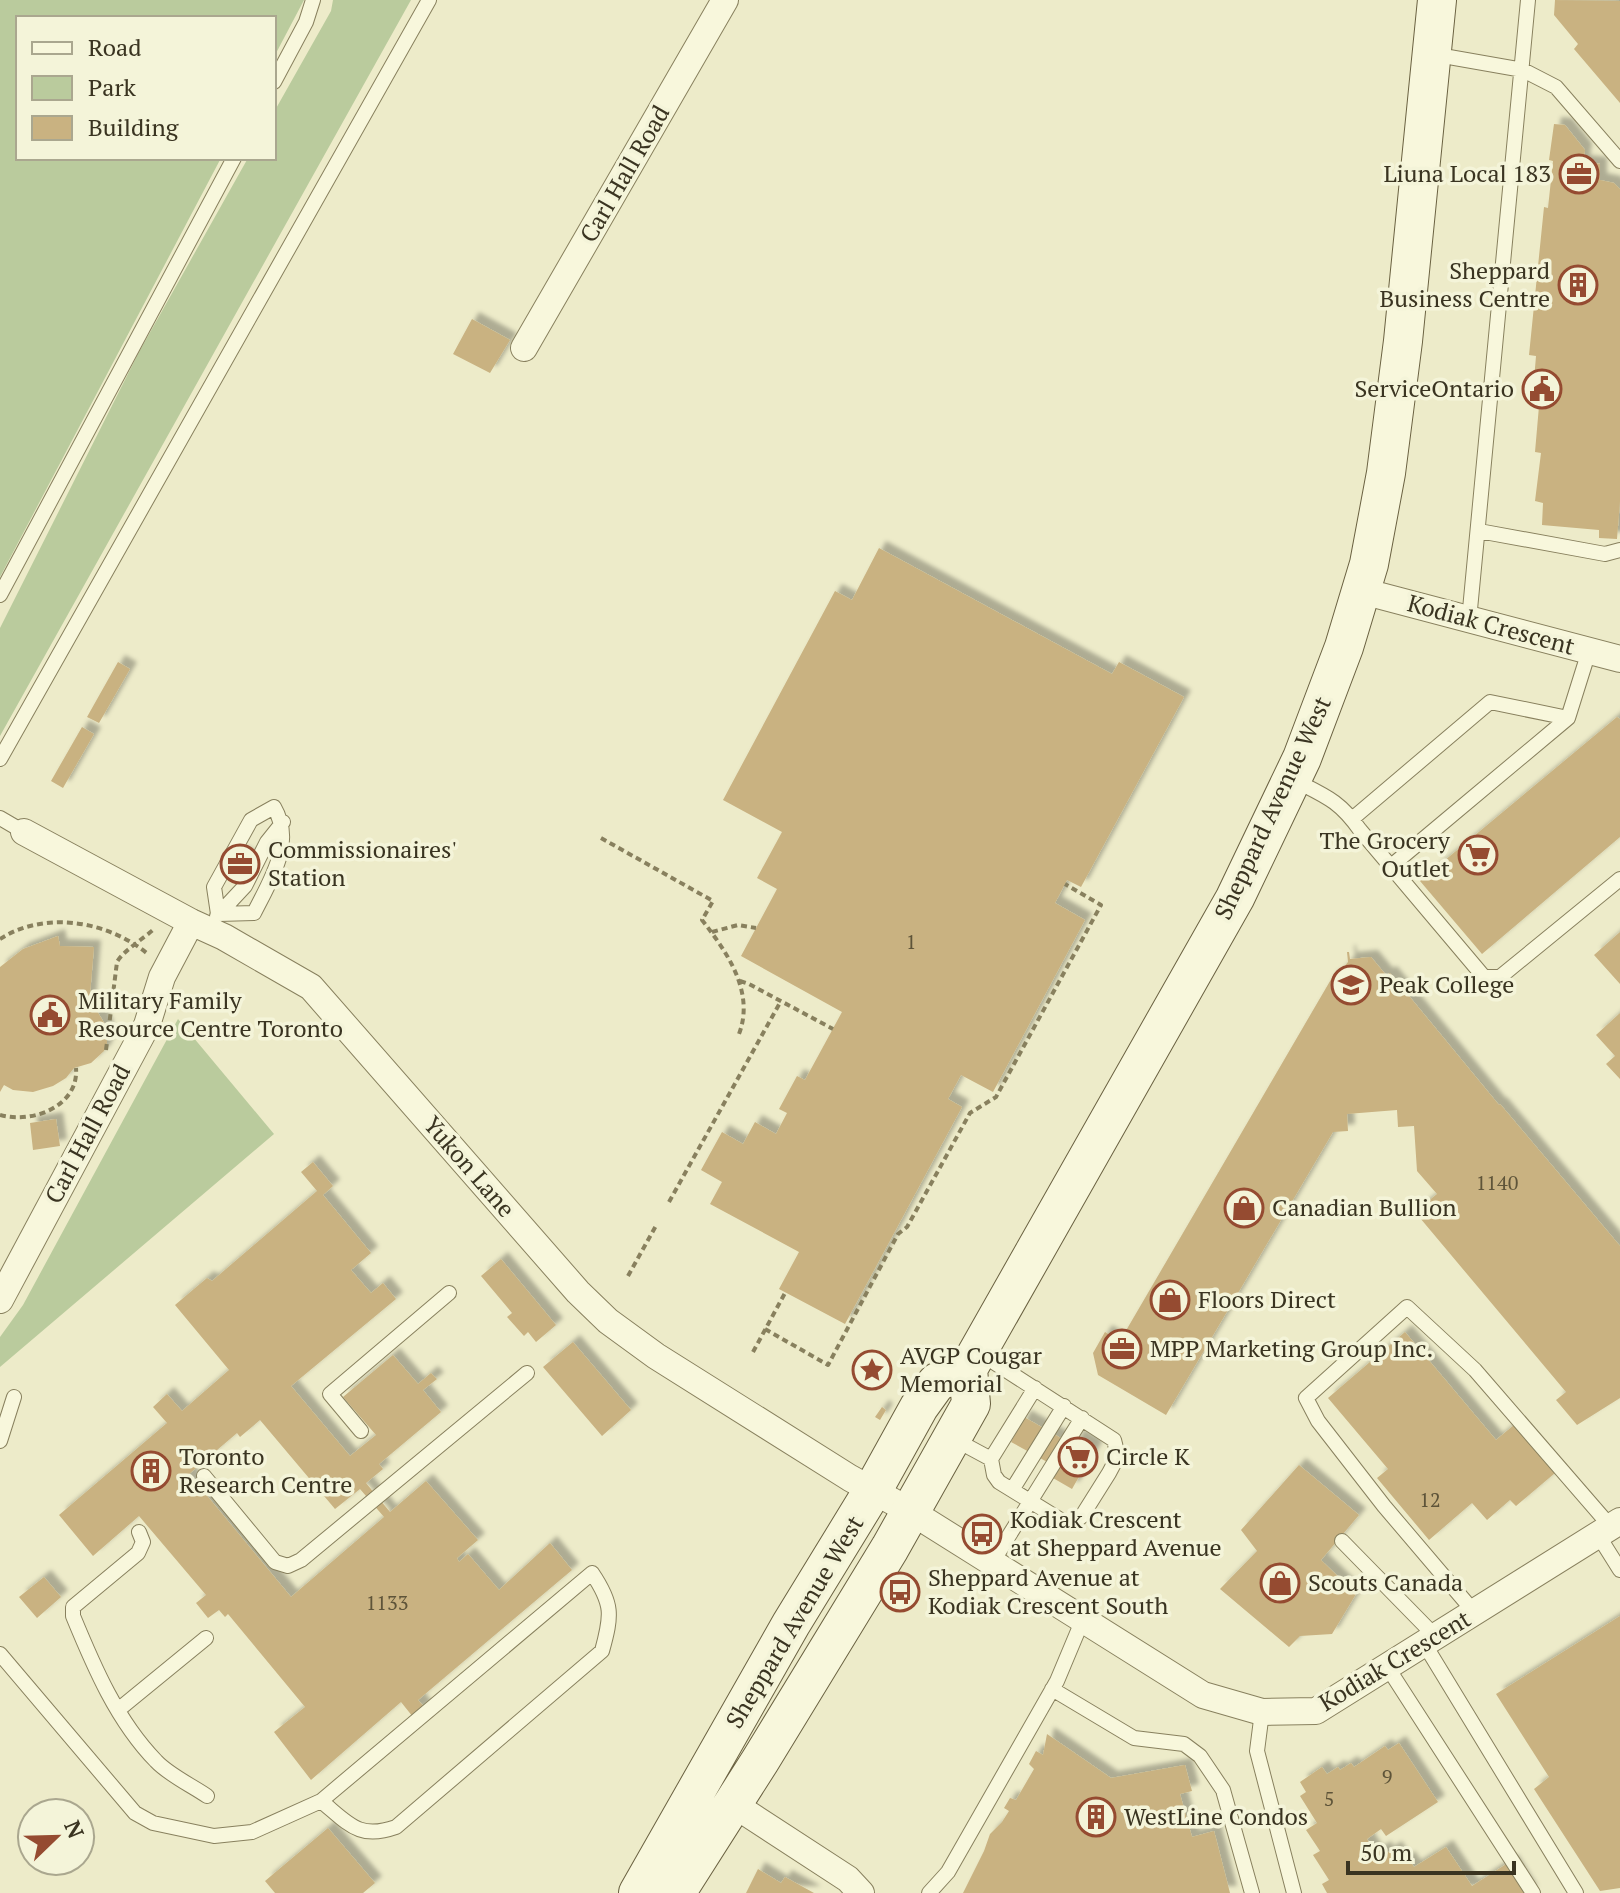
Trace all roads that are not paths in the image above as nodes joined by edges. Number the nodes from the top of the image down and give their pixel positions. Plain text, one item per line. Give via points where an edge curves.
1 (313, 0) edge
2 (429, 0) edge
3 (725, 0) edge
4 (1437, 0) edge
5 (1528, 0) edge
6 (1432, 54) junction
7 (1523, 70) junction
8 (276, 78) edge
9 (233, 160) edge
10 (1620, 161) edge
11 (524, 348) dead end
12 (1479, 531) junction
13 (1620, 550) edge
14 (1362, 591) junction
15 (0, 595) edge
16 (1469, 620) junction
17 (1589, 651) junction
18 (1620, 659) edge
19 (1568, 718) junction
20 (0, 759) edge
21 (1292, 779) junction
22 (0, 818) edge
23 (1352, 819) junction
24 (283, 822) junction
25 (24, 832) joint
26 (1390, 867) junction
27 (1620, 879) edge
28 (206, 922) junction
29 (449, 1293) dead end
30 (0, 1300) edge
31 (973, 1361) junction
32 (527, 1373) dead end
33 (1035, 1388) junction
34 (14, 1397) dead end
35 (1064, 1406) junction
36 (1082, 1418) junction
37 (361, 1431) dead end
38 (952, 1438) junction
39 (0, 1441) edge
40 (991, 1459) junction
41 (204, 1476) dead end
42 (873, 1490) junction
43 (1012, 1490) junction
44 (1029, 1500) junction
45 (910, 1511) junction
46 (1610, 1527) edge
47 (139, 1532) dead end
48 (1342, 1541) dead end
49 (992, 1563) junction
50 (1620, 1570) edge
51 (1475, 1613) junction
52 (1083, 1619) junction
53 (206, 1638) dead end
54 (1430, 1641) junction
55 (0, 1654) edge
56 (1388, 1668) junction
57 (1052, 1689) junction
58 (118, 1710) junction
59 (1262, 1712) junction
60 (207, 1796) dead end
61 (321, 1801) junction
62 (733, 1804) junction
63 (638, 1893) edge
64 (676, 1893) edge
65 (861, 1893) edge
66 (929, 1893) edge
67 (1252, 1893) edge
68 (1294, 1893) edge
69 (1533, 1893) edge
70 (1576, 1893) edge

1 - 8 lane
2 - 20 lane
3 - 11 street, Carl Hall Road
4 - 6 main road, Sheppard Avenue West
5 - 7 lane
6 - 7 lane
6 - 14 main road, Sheppard Avenue West via 1388,460
7 - 10 lane via 1556,87
7 - 12 lane
9 - 15 lane
12 - 13 lane via 1605,554
12 - 16 lane
14 - 16 street, Kodiak Crescent
14 - 21 main road, Sheppard Avenue West
16 - 17 street, Kodiak Crescent
17 - 18 street, Kodiak Crescent
17 - 19 lane
19 - 23 lane via 1490,702
19 - 26 lane
21 - 23 lane via 1337,802
21 - 31 main road, Sheppard Avenue West via 1235,898
22 - 25 lane
23 - 26 lane
24 - 28 lane via 245,886
24 - 28 lane via 281,860 254,913
24 - 28 lane via 274,807 251,820 214,887
25 - 28 street, Yukon Lane
26 - 27 lane via 1479,974 1492,979
28 - 30 street, Carl Hall Road via 166,970 147,1025
28 - 42 street, Yukon Lane via 311,987 608,1321
29 - 37 lane via 330,1394
31 - 33 lane
31 - 38 main road, Sheppard Avenue West via 971,1404
31 - 42 main road, Sheppard Avenue West via 937,1382
32 - 41 lane via 288,1566 275,1562
33 - 35 lane
33 - 40 lane
34 - 39 lane
35 - 36 lane
35 - 43 lane
36 - 44 lane
36 - 44 lane via 1114,1440 1118,1456 1082,1516 1064,1522
38 - 40 lane
38 - 45 main road, Sheppard Avenue West
40 - 43 lane via 994,1475
42 - 45 street, Yukon Lane
42 - 63 main road, Sheppard Avenue West
43 - 44 lane
44 - 49 lane
45 - 49 street, Kodiak Crescent
45 - 62 main road, Sheppard Avenue West
46 - 50 lane
46 - 51 street, Kodiak Crescent
46 - 51 lane via 1475,1370 1407,1307 1306,1398 1384,1506
47 - 58 lane via 143,1542 138,1553 73,1607 97,1675
48 - 54 lane
49 - 52 street, Kodiak Crescent
51 - 54 street, Kodiak Crescent
52 - 57 lane
52 - 59 street, Kodiak Crescent via 1203,1695
53 - 58 lane
54 - 56 street, Kodiak Crescent
54 - 70 lane
55 - 61 lane via 135,1813 153,1823 214,1836 252,1832
56 - 59 street, Kodiak Crescent via 1316,1711
56 - 69 lane
57 - 66 lane via 948,1872
57 - 67 lane via 1134,1738 1184,1744 1200,1756 1223,1790
58 - 60 lane via 157,1763
59 - 68 lane via 1257,1751
61 - 61 lane via 592,1573 607,1596 610,1625 602,1651 396,1827 359,1832
62 - 64 main road, Sheppard Avenue West
62 - 65 street via 848,1879

